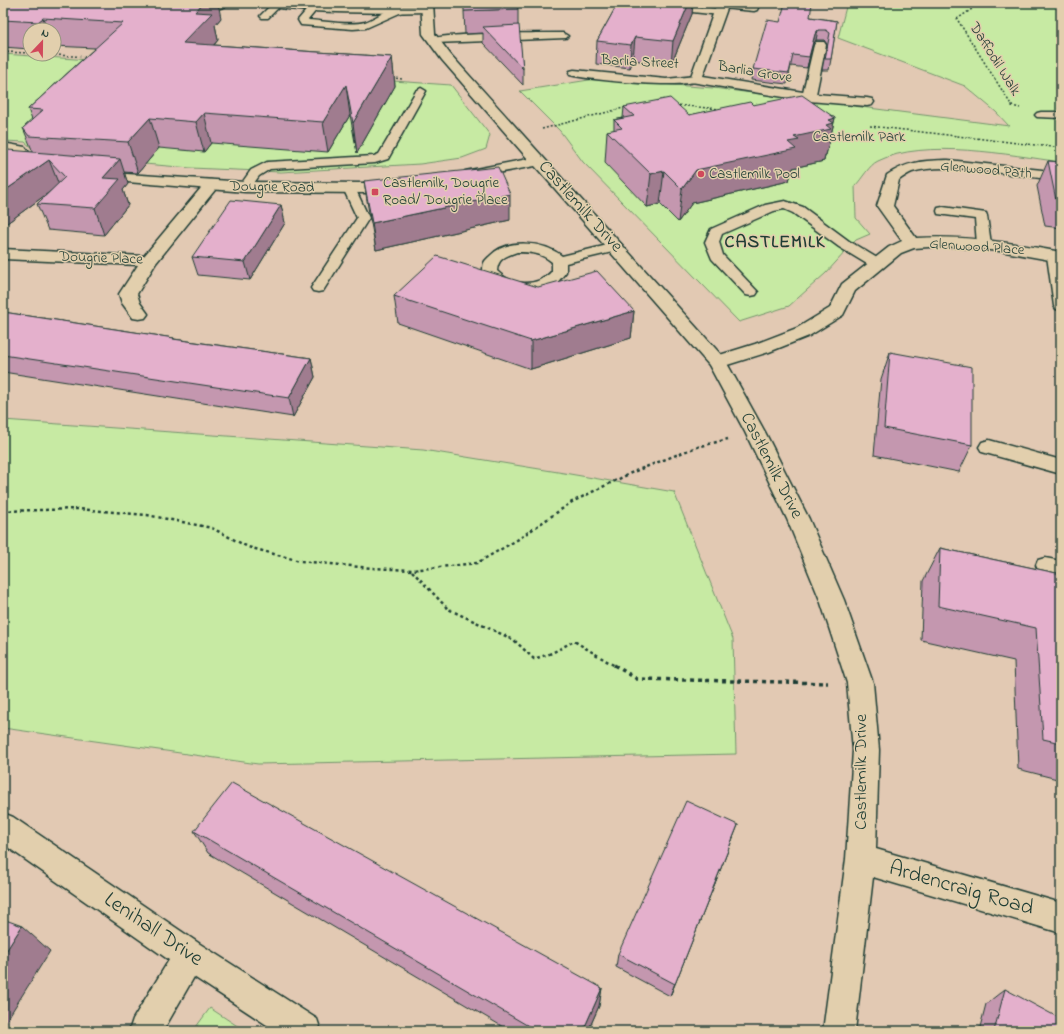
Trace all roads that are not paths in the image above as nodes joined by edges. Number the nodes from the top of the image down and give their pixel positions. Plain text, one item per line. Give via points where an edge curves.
1 (227, 3) edge
2 (755, 3) edge
3 (272, 4) edge
4 (427, 6) edge
5 (656, 6) edge
6 (721, 7) edge
7 (185, 8) edge
8 (313, 8) junction
9 (399, 10) junction
10 (265, 16) dead end
11 (563, 36) dead end
12 (434, 40) junction
13 (820, 45) dead end
14 (574, 73) dead end
15 (696, 79) junction
16 (421, 91) dead end
17 (809, 97) junction
18 (867, 102) dead end
19 (1041, 115) road end
20 (1061, 116) edge
21 (3, 147) edge
22 (540, 161) junction
23 (17, 170) edge
24 (38, 172) junction
25 (54, 173) edge
26 (85, 176) edge
27 (459, 176) edge
28 (1061, 176) edge
29 (405, 184) edge
30 (211, 185) junction
31 (245, 187) junction
32 (349, 188) junction
33 (943, 211) dead end
34 (911, 243) junction
35 (984, 244) junction
36 (616, 247) junction
37 (3, 254) edge
38 (1057, 256) edge
39 (149, 261) junction
40 (559, 261) junction
41 (877, 264) junction
42 (318, 288) dead end
43 (751, 292) dead end
44 (1061, 306) edge
45 (139, 314) dead end
46 (717, 362) junction
47 (989, 448) dead end
48 (1061, 467) edge
49 (3, 827) edge
50 (861, 859) junction
51 (1061, 918) edge
52 (189, 955) junction
53 (145, 1031) edge
54 (305, 1031) edge
55 (839, 1031) edge

1 - 7 lane via 211,8
2 - 6 lane via 754,8
3 - 8 street
3 - 10 lane
4 - 9 street
4 - 12 street, Castlemilk Drive via 429,34
5 - 6 lane
6 - 15 street, Barlia Street
8 - 9 street
8 - 9 lane via 302,20 304,23 366,25
11 - 12 lane
12 - 22 street, Castlemilk Drive via 446,57
13 - 17 street, Barlia Grove
14 - 15 lane, Barlia Street via 666,82
15 - 17 street, Barlia Grove
16 - 31 lane via 384,156 375,159 267,166 255,173
17 - 18 street, Barlia Grove
19 - 20 lane
21 - 24 lane via 21,150
22 - 27 street
22 - 36 street, Castlemilk Drive
23 - 24 street
24 - 25 street
26 - 30 street, Dougrie Road
28 - 34 street, Glenwood Path via 961,165 909,168 892,178 885,206
29 - 32 street, Dougrie Road
30 - 31 street, Dougrie Road
30 - 39 street, Dougrie Place
31 - 32 street, Dougrie Road
32 - 42 lane via 362,218
33 - 35 lane via 981,216
34 - 35 street, Glenwood Place via 944,241
34 - 41 street, Glenwood Place via 895,250
35 - 38 street, Glenwood Place
36 - 40 lane
36 - 46 street, Castlemilk Drive
37 - 39 street, Dougrie Place
38 - 44 lane
39 - 45 street via 128,294
40 - 40 lane via 549,252 534,248 516,248 500,253 491,262 490,272 499,281 516,286 534,287 550,281 559,272
41 - 43 lane via 844,244 798,210 785,205 770,208 716,232 712,242 717,256
41 - 46 street, Glenwood Place via 848,288 837,311 803,332
46 - 50 street, Castlemilk Drive via 798,519 832,600 860,684 866,750
47 - 48 street
49 - 52 street, Lenihall Drive
50 - 51 street, Ardencraig Road
50 - 55 street, Castlemilk Drive
52 - 53 street
52 - 54 street, Lenihall Drive

